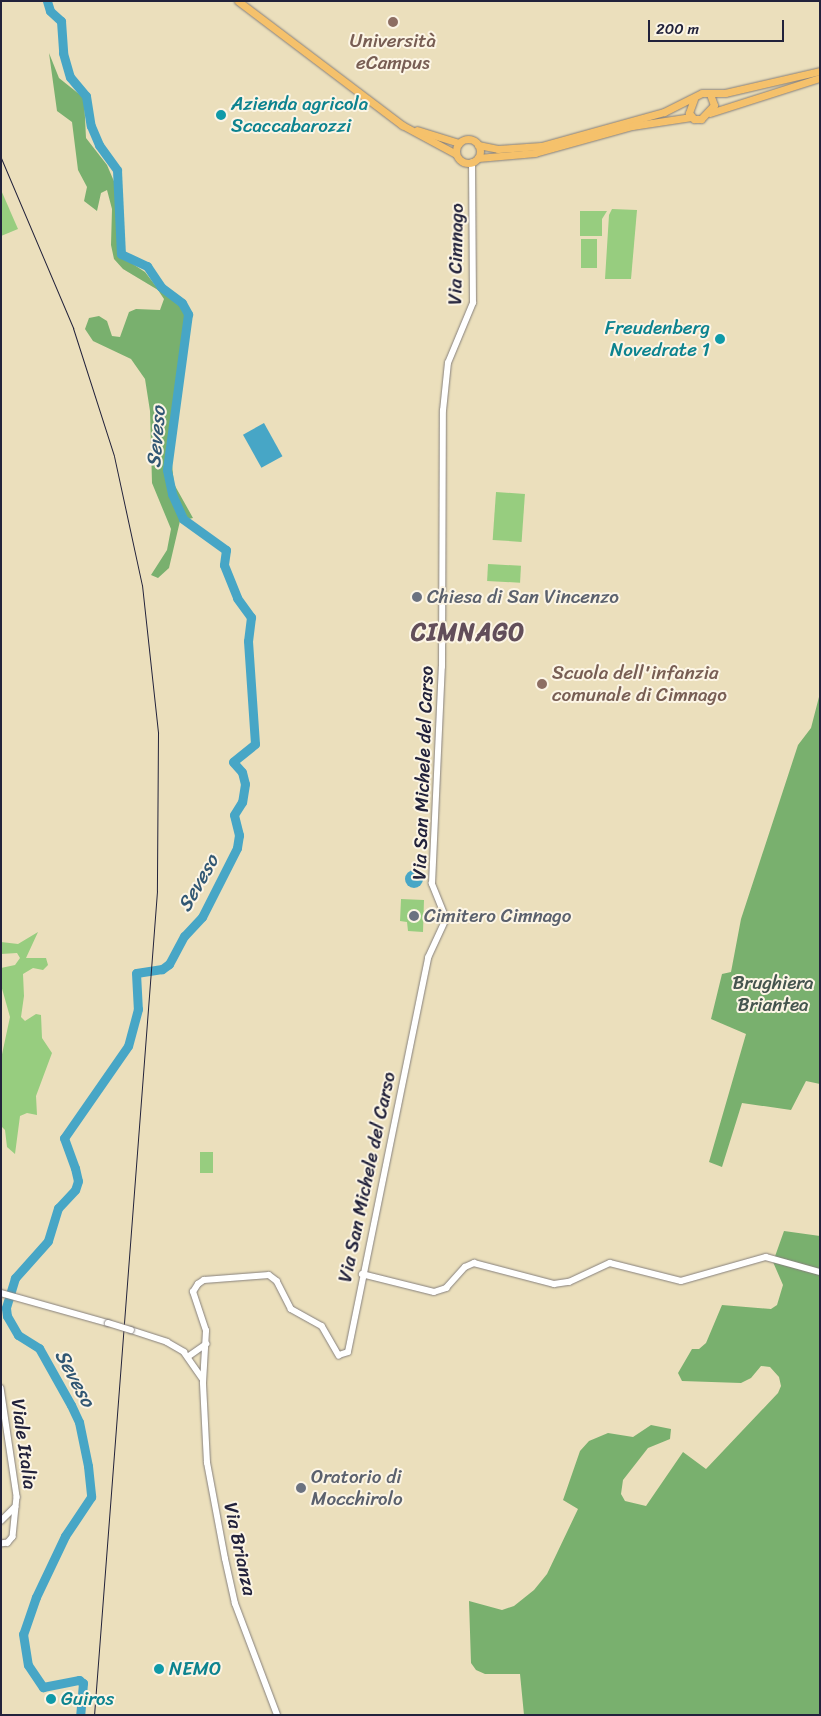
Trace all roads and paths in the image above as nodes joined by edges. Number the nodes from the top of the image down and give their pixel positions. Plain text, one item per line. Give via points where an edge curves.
1 (238, 1) edge
2 (820, 71) edge
3 (820, 78) edge
4 (710, 94) junction
5 (694, 99) junction
6 (372, 101) junction
7 (710, 112) junction
8 (691, 117) junction
9 (459, 143) junction
10 (478, 145) junction
11 (456, 154) junction
12 (472, 161) junction
13 (443, 423) joint
14 (820, 1272) edge
15 (362, 1274) junction
16 (2, 1293) edge
17 (206, 1344) junction
18 (349, 1347) joint
19 (204, 1354) junction
20 (191, 1359) junction
21 (203, 1382) junction
22 (1, 1388) edge
23 (16, 1505) junction
24 (1, 1522) edge
25 (14, 1530) junction
26 (1, 1544) edge
27 (277, 1715) edge

1 - 6 main road
2 - 4 main road
3 - 7 main road
4 - 5 main road via 702,93
4 - 7 main road via 715,102
5 - 8 main road via 689,109
5 - 10 main road via 664,112 541,146 498,149
6 - 9 main road via 418,130
6 - 11 main road via 412,132
7 - 8 main road via 701,119
8 - 12 main road via 632,126 535,154
9 - 10 main road via 468,139
9 - 11 main road
10 - 12 main road
11 - 12 main road
12 - 13 street, Via Cimnago via 474,303 448,363
13 - 15 street, Via San Michele del Carso via 442,667 432,884 446,919 428,958
14 - 15 street via 766,1257 681,1281 610,1264 569,1282 554,1284 474,1263 465,1267 446,1288 434,1292
15 - 18 street, Via San Michele del Carso
16 - 20 street, bridge via 167,1342
17 - 18 street, Via Brianza via 206,1326 193,1296 196,1286 204,1280 264,1274 277,1281 291,1309 324,1328 339,1355 346,1354
17 - 19 street, Via Brianza
17 - 20 street
19 - 20 street
19 - 21 street, Via Brianza
20 - 21 street
21 - 27 street, Via Brianza via 207,1463 233,1595
22 - 23 street, Viale Italia
23 - 24 street, Viale Italia
23 - 25 street, Viale Italia
24 - 25 street via 10,1524
25 - 26 street via 11,1541

